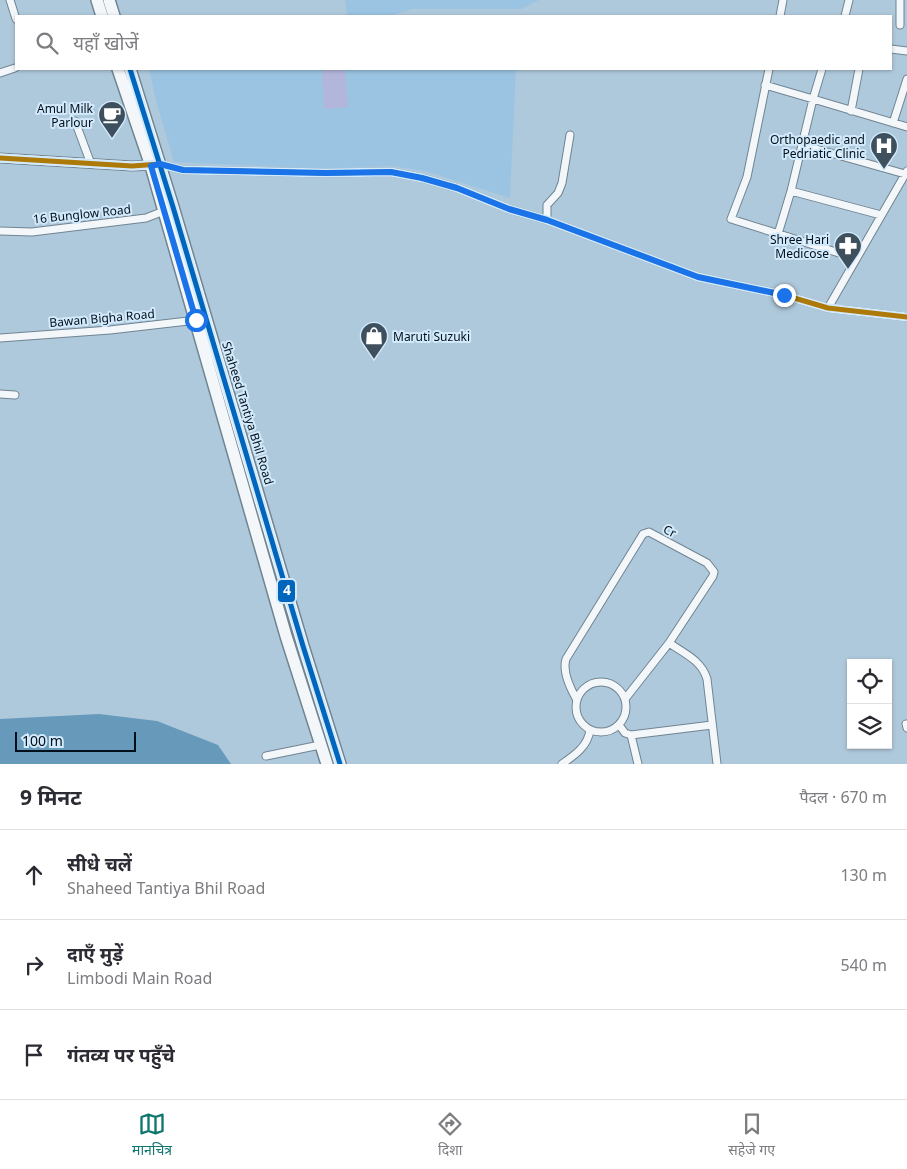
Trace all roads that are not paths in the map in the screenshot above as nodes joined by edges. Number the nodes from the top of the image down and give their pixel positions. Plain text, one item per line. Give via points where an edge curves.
1 (10, 0) edge
2 (97, 0) edge
3 (109, 0) edge
4 (783, 0) edge
5 (848, 0) edge
6 (900, 0) edge
7 (102, 15) edge
8 (114, 15) edge
9 (780, 15) edge
10 (845, 15) edge
11 (15, 16) edge
12 (900, 25) dead end
13 (892, 49) edge
14 (907, 51) edge
15 (15, 68) dead end
16 (118, 70) edge
17 (130, 70) edge
18 (769, 70) edge
19 (822, 70) edge
20 (859, 70) edge
21 (0, 73) edge
22 (907, 79) edge
23 (765, 85) junction
24 (813, 99) junction
25 (851, 111) junction
26 (75, 121) dead end
27 (893, 122) junction
28 (907, 126) edge
29 (570, 135) dead end
30 (802, 145) junction
31 (0, 158) edge
32 (91, 164) junction
33 (156, 165) junction
34 (906, 172) edge
35 (791, 190) junction
36 (164, 211) junction
37 (881, 215) junction
38 (547, 220) junction
39 (0, 232) edge
40 (778, 234) junction
41 (855, 258) junction
42 (828, 308) junction
43 (907, 317) edge
44 (201, 319) junction
45 (0, 338) edge
46 (0, 394) edge
47 (15, 395) dead end
48 (669, 643) junction
49 (625, 698) junction
50 (577, 700) junction
51 (906, 724) edge
52 (619, 725) junction
53 (712, 725) junction
54 (907, 728) edge
55 (590, 730) junction
56 (631, 735) junction
57 (320, 745) junction
58 (266, 756) dead end
59 (326, 764) edge
60 (340, 764) edge
61 (562, 764) edge
62 (638, 764) edge
63 (717, 764) edge

1 - 11 street
2 - 7 main road
3 - 8 main road
4 - 9 street
5 - 10 street
6 - 12 street
13 - 14 street
15 - 21 street
16 - 33 main road, Shaheed Tantiya Bhil Road
17 - 33 main road, Shaheed Tantiya Bhil Road
18 - 23 street
19 - 24 street
20 - 25 street
22 - 27 street
23 - 24 street
23 - 40 street via 747,177 732,220
24 - 25 street
24 - 30 street
25 - 27 street
26 - 32 street
27 - 28 street
29 - 38 street via 562,183 558,193 547,204
30 - 34 street
30 - 35 street
31 - 32 street
32 - 33 street
33 - 36 main road, Shaheed Tantiya Bhil Road
33 - 38 street via 183,170 391,172 457,188
33 - 44 main road, Shaheed Tantiya Bhil Road
34 - 37 street
35 - 37 street
35 - 40 street
36 - 39 street, 16 Bunglow Road via 146,218 32,232
36 - 44 main road, Shaheed Tantiya Bhil Road
37 - 41 street
38 - 42 street via 698,277
40 - 41 street
41 - 42 street
42 - 43 street
44 - 45 street, Bawan Bigha Road
44 - 57 main road, Shaheed Tantiya Bhil Road via 286,636
44 - 60 main road, Shaheed Tantiya Bhil Road
46 - 47 street
48 - 49 street, Cr
48 - 50 street, Cr via 714,572 708,563 646,533 566,659 564,667
48 - 53 street via 704,670
49 - 50 street via 609,683 597,682 583,690
49 - 52 street via 625,715
50 - 55 street via 578,718
51 - 54 street
52 - 55 street via 608,732
52 - 56 street
53 - 56 street
53 - 63 street
55 - 61 street via 585,745
56 - 62 street
57 - 58 street
57 - 59 main road, Shaheed Tantiya Bhil Road

